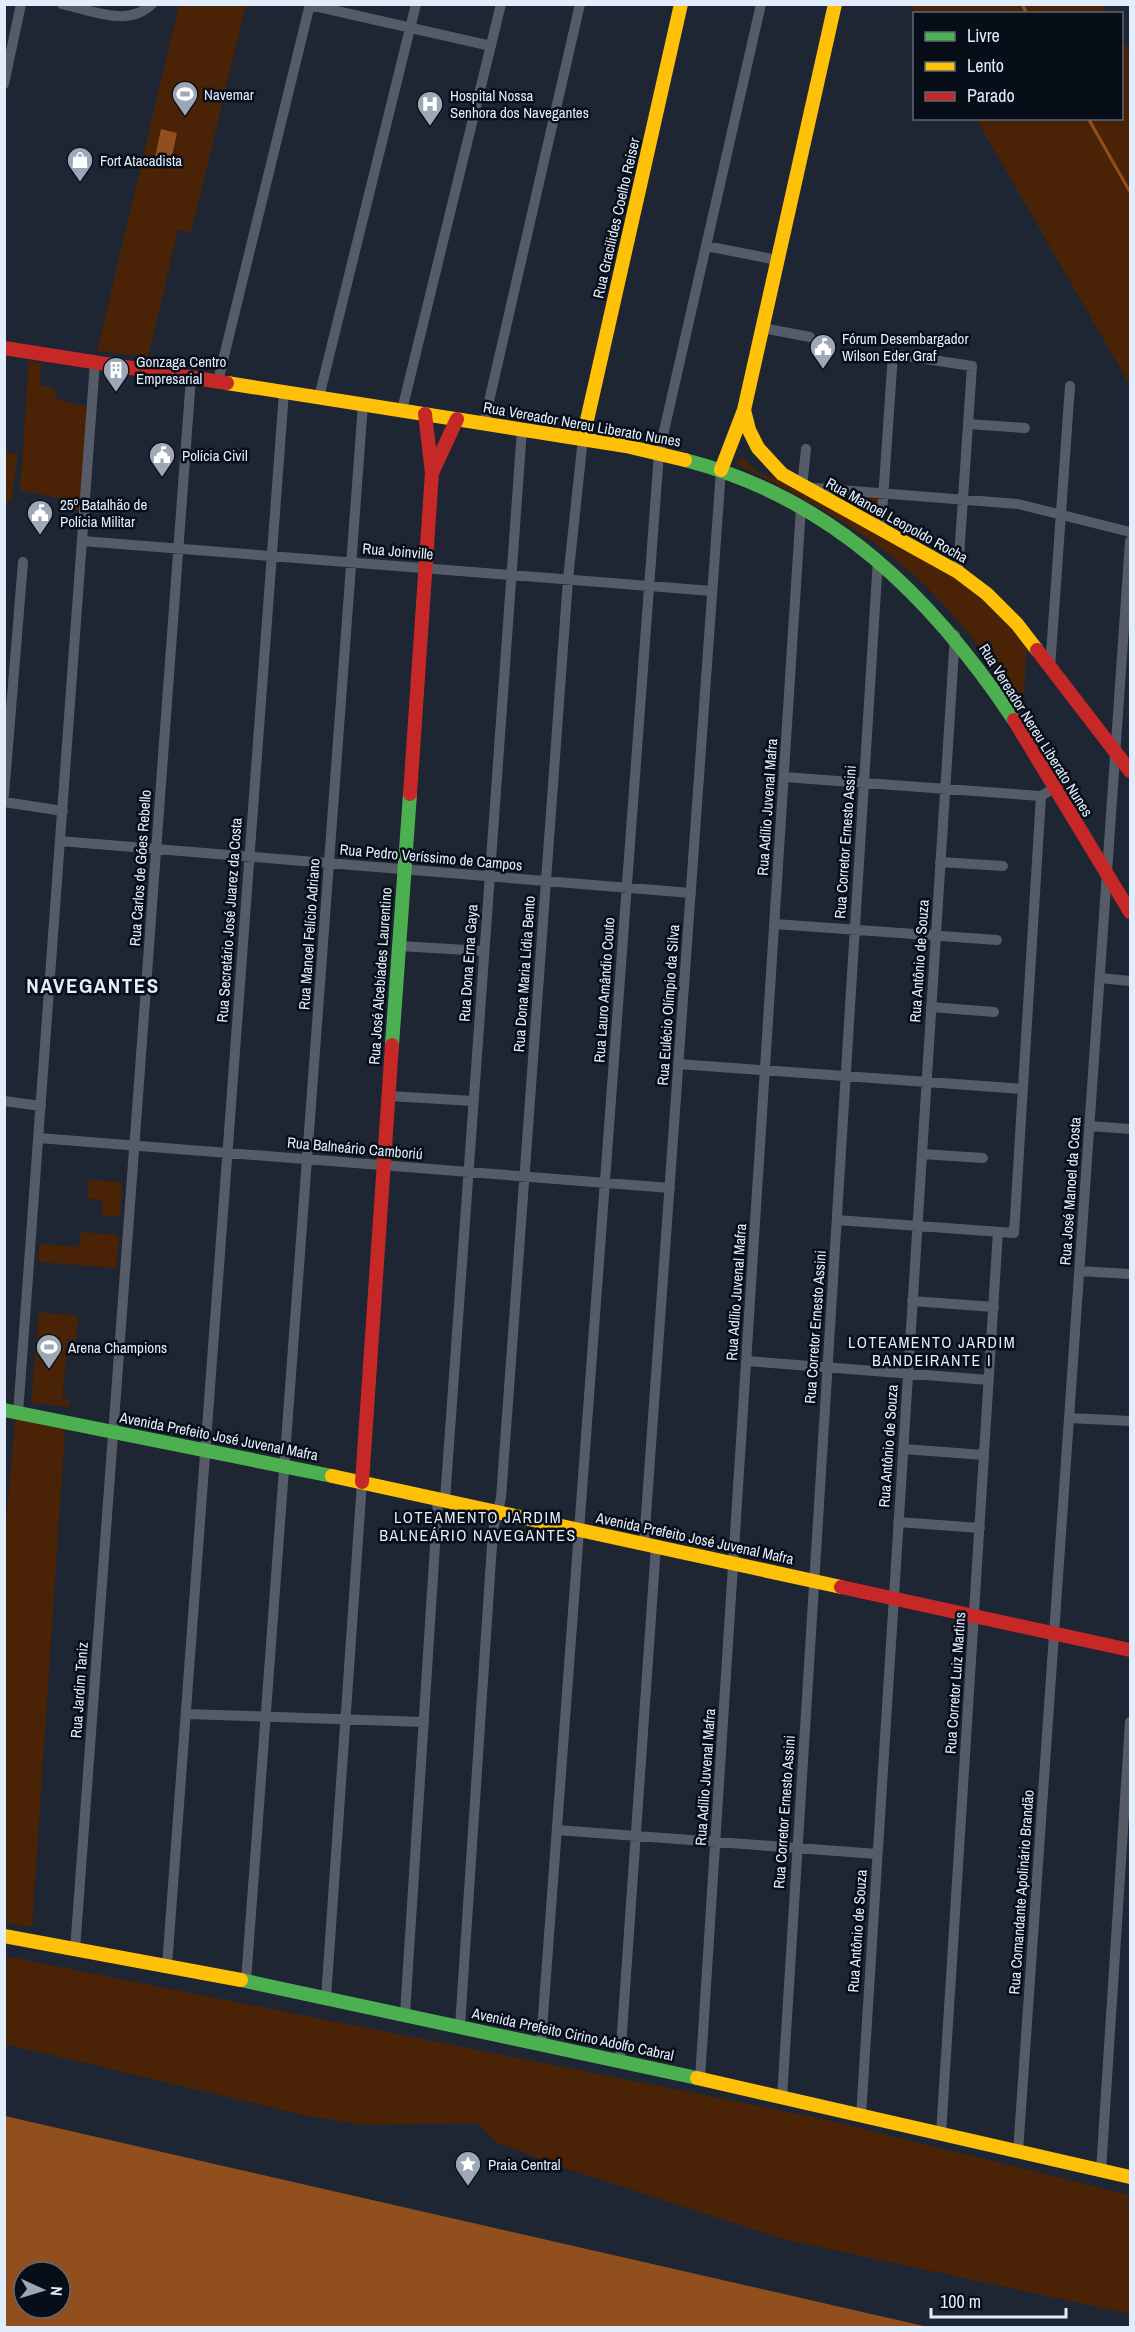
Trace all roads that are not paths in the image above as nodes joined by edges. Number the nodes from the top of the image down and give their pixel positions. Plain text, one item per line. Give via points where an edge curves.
1 (21, 4) edge
2 (62, 4) edge
3 (152, 4) edge
4 (416, 4) edge
5 (501, 4) edge
6 (580, 4) edge
7 (681, 4) edge
8 (761, 4) edge
9 (834, 4) edge
10 (310, 5) edge
11 (411, 28) junction
12 (491, 46) junction
13 (4, 84) edge
14 (706, 246) junction
15 (777, 260) junction
16 (762, 328) junction
17 (810, 337) dead end
18 (4, 348) edge
19 (95, 362) junction
20 (191, 377) junction
21 (218, 381) junction
22 (1070, 386) dead end
23 (284, 392) junction
24 (319, 397) junction
25 (363, 404) junction
26 (402, 410) junction
27 (744, 410) junction
28 (425, 414) junction
29 (457, 419) junction
30 (484, 423) junction
31 (968, 424) junction
32 (1025, 428) dead end
33 (522, 429) junction
34 (583, 438) junction
35 (806, 449) dead end
36 (659, 453) junction
37 (721, 470) junction
38 (432, 473) junction
39 (802, 487) junction
40 (883, 494) junction
41 (963, 499) junction
42 (801, 507) junction
43 (1062, 515) junction
44 (881, 528) junction
45 (1131, 532) edge
46 (82, 541) junction
47 (1131, 541) edge
48 (179, 548) junction
49 (272, 556) junction
50 (878, 559) junction
51 (22, 562) dead end
52 (351, 562) junction
53 (425, 568) junction
54 (958, 572) junction
55 (511, 575) junction
56 (568, 579) junction
57 (649, 586) junction
58 (712, 591) junction
59 (955, 635) junction
60 (1127, 639) edge
61 (1050, 668) junction
62 (1116, 751) junction
63 (1131, 771) edge
64 (784, 777) junction
65 (864, 783) junction
66 (1054, 788) junction
67 (945, 789) junction
68 (4, 795) edge
69 (1041, 796) junction
70 (4, 802) edge
71 (63, 811) junction
72 (60, 841) junction
73 (156, 849) junction
74 (249, 856) junction
75 (940, 862) junction
76 (329, 863) junction
77 (1003, 866) dead end
78 (404, 869) junction
79 (1107, 874) junction
80 (489, 876) junction
81 (546, 881) junction
82 (627, 888) junction
83 (691, 893) junction
84 (1131, 912) edge
85 (775, 924) junction
86 (855, 930) junction
87 (936, 936) junction
88 (997, 940) dead end
89 (399, 945) junction
90 (484, 951) junction
91 (1100, 978) junction
92 (1131, 981) edge
93 (931, 1008) junction
94 (994, 1012) dead end
95 (678, 1064) junction
96 (765, 1070) junction
97 (846, 1076) junction
98 (926, 1082) junction
99 (1023, 1089) junction
100 (389, 1096) junction
101 (4, 1101) edge
102 (473, 1101) junction
103 (41, 1106) junction
104 (1089, 1126) junction
105 (1131, 1129) edge
106 (39, 1138) junction
107 (135, 1146) junction
108 (227, 1153) junction
109 (922, 1154) junction
110 (983, 1158) dead end
111 (307, 1159) junction
112 (384, 1166) junction
113 (468, 1172) junction
114 (524, 1177) junction
115 (605, 1183) junction
116 (670, 1188) junction
117 (837, 1220) junction
118 (917, 1226) junction
119 (998, 1232) junction
120 (1079, 1270) junction
121 (1131, 1274) edge
122 (912, 1301) junction
123 (994, 1306) junction
124 (747, 1361) junction
125 (827, 1367) junction
126 (908, 1374) junction
127 (989, 1380) junction
128 (11, 1412) edge
129 (1069, 1418) junction
130 (1131, 1421) edge
131 (113, 1432) junction
132 (903, 1449) junction
133 (205, 1450) junction
134 (984, 1455) junction
135 (284, 1466) junction
136 (362, 1482) junction
137 (441, 1499) junction
138 (498, 1511) junction
139 (898, 1522) junction
140 (980, 1528) junction
141 (579, 1529) junction
142 (650, 1545) junction
143 (734, 1563) junction
144 (814, 1581) junction
145 (894, 1598) junction
146 (974, 1616) junction
147 (1054, 1633) junction
148 (1131, 1650) edge
149 (186, 1714) junction
150 (266, 1717) junction
151 (345, 1719) junction
152 (424, 1722) junction
153 (1131, 1722) edge
154 (557, 1830) junction
155 (636, 1836) junction
156 (716, 1842) junction
157 (797, 1848) junction
158 (877, 1854) junction
159 (4, 1936) edge
160 (75, 1950) junction
161 (167, 1966) junction
162 (246, 1981) junction
163 (326, 1998) junction
164 (405, 2014) junction
165 (460, 2026) junction
166 (541, 2043) junction
167 (620, 2061) junction
168 (700, 2079) junction
169 (782, 2097) junction
170 (861, 2116) junction
171 (941, 2135) junction
172 (1018, 2152) junction
173 (1101, 2171) junction
174 (1131, 2177) edge

1 - 13 street
2 - 3 street via 128,18
4 - 11 street
5 - 12 street
6 - 30 street
7 - 34 main road, Rua Gracilides Coelho Reiser
8 - 14 street, Rua Lauro Amândio Couto
9 - 15 main road
10 - 11 street
10 - 21 street
11 - 12 street
11 - 24 street
12 - 26 street
14 - 15 street
14 - 36 street, Rua Lauro Amândio Couto
15 - 16 main road
16 - 17 street
16 - 27 main road
18 - 19 main road, Rua Vereador Nereu Liberato Nunes
19 - 20 main road, Rua Vereador Nereu Liberato Nunes
19 - 46 street
20 - 21 main road, Rua Vereador Nereu Liberato Nunes
20 - 48 street, Rua Carlos de Góes Rebello
21 - 23 main road, Rua Vereador Nereu Liberato Nunes
22 - 43 street
23 - 24 main road, Rua Vereador Nereu Liberato Nunes
23 - 49 street, Rua Secretário José Juarez da Costa
24 - 25 main road, Rua Vereador Nereu Liberato Nunes
25 - 26 main road, Rua Vereador Nereu Liberato Nunes
25 - 52 street, Rua Manoel Felício Adriano
26 - 28 main road, Rua Vereador Nereu Liberato Nunes
27 - 37 main road
27 - 39 main road, Rua Manoel Leopoldo Rocha via 758,448 782,474
28 - 29 main road, Rua Vereador Nereu Liberato Nunes
28 - 38 main road, Rua José Alcebíades Laurentino
29 - 30 main road, Rua Vereador Nereu Liberato Nunes
29 - 38 main road, Rua José Alcebíades Laurentino
30 - 33 main road, Rua Vereador Nereu Liberato Nunes
31 - 32 street
31 - 40 street via 972,366 893,354
31 - 41 street
33 - 34 main road, Rua Vereador Nereu Liberato Nunes
33 - 55 street, Rua Dona Erna Gaya
34 - 36 main road, Rua Vereador Nereu Liberato Nunes
34 - 56 street, Rua Dona Maria Lídia Bento
35 - 39 street
36 - 37 main road, Rua Vereador Nereu Liberato Nunes
36 - 57 street, Rua Lauro Amândio Couto
37 - 42 main road, Rua Vereador Nereu Liberato Nunes
37 - 58 street, Rua Eulécio Olímpio da Silva
38 - 53 main road, Rua José Alcebíades Laurentino
39 - 40 street
39 - 44 main road, Rua Manoel Leopoldo Rocha
40 - 41 street
40 - 44 street
41 - 43 street via 1018,504
41 - 54 street
42 - 50 main road, Rua Vereador Nereu Liberato Nunes
42 - 64 street, Rua Adílio Juvenal Mafra
43 - 45 street
43 - 61 street
44 - 54 main road, Rua Manoel Leopoldo Rocha
46 - 48 street, Rua Joinville
46 - 71 street
47 - 60 street, Rua José Manoel da Costa
48 - 49 street, Rua Joinville
48 - 73 street, Rua Carlos de Góes Rebello
49 - 52 street, Rua Joinville
49 - 74 street, Rua Secretário José Juarez da Costa
50 - 59 main road, Rua Vereador Nereu Liberato Nunes via 924,600
50 - 65 street, Rua Corretor Ernesto Assini
51 - 68 street
52 - 53 street, Rua Joinville
52 - 76 street, Rua Manoel Felício Adriano
53 - 55 street, Rua Joinville
53 - 78 main road, Rua José Alcebíades Laurentino
54 - 61 main road, Rua Manoel Leopoldo Rocha via 1017,624
55 - 56 street, Rua Joinville
55 - 80 street, Rua Dona Erna Gaya
56 - 57 street, Rua Joinville
56 - 81 street, Rua Dona Maria Lídia Bento
57 - 58 street, Rua Joinville
57 - 82 street, Rua Lauro Amândio Couto
58 - 83 street, Rua Eulécio Olímpio da Silva
59 - 66 main road, Rua Vereador Nereu Liberato Nunes via 985,675
59 - 67 street, Rua Antônio de Souza
60 - 62 street, Rua José Manoel da Costa
61 - 62 main road, Rua Manoel Leopoldo Rocha
62 - 63 main road, Rua Manoel Leopoldo Rocha
62 - 79 street, Rua José Manoel da Costa
64 - 65 street
64 - 85 street, Rua Adílio Juvenal Mafra
65 - 67 street
65 - 86 street, Rua Corretor Ernesto Assini
66 - 69 street
66 - 79 main road, Rua Vereador Nereu Liberato Nunes
67 - 69 street
67 - 75 street, Rua Antônio de Souza
69 - 99 street
70 - 71 street
71 - 72 street
72 - 73 street, Rua Pedro Veríssimo de Campos
72 - 103 street
73 - 74 street, Rua Pedro Veríssimo de Campos
73 - 107 street, Rua Carlos de Góes Rebello
74 - 76 street, Rua Pedro Veríssimo de Campos
74 - 108 street, Rua Secretário José Juarez da Costa
75 - 77 street
75 - 87 street, Rua Antônio de Souza
76 - 78 street, Rua Pedro Veríssimo de Campos
76 - 111 street, Rua Manoel Felício Adriano
78 - 80 street, Rua Pedro Veríssimo de Campos
78 - 89 main road, Rua José Alcebíades Laurentino
79 - 84 main road, Rua Vereador Nereu Liberato Nunes
79 - 91 street, Rua José Manoel da Costa
80 - 81 street, Rua Pedro Veríssimo de Campos
80 - 90 street, Rua Dona Erna Gaya
81 - 82 street, Rua Pedro Veríssimo de Campos
81 - 114 street, Rua Dona Maria Lídia Bento
82 - 83 street, Rua Pedro Veríssimo de Campos
82 - 115 street, Rua Lauro Amândio Couto
83 - 95 street, Rua Eulécio Olímpio da Silva
85 - 86 street
85 - 96 street, Rua Adílio Juvenal Mafra
86 - 87 street
86 - 97 street, Rua Corretor Ernesto Assini
87 - 88 street
87 - 93 street, Rua Antônio de Souza
89 - 90 street
89 - 100 main road, Rua José Alcebíades Laurentino
90 - 102 street, Rua Dona Erna Gaya
91 - 92 street
91 - 104 street, Rua José Manoel da Costa
93 - 94 street
93 - 98 street, Rua Antônio de Souza
95 - 96 street
95 - 116 street, Rua Eulécio Olímpio da Silva
96 - 97 street
96 - 124 street, Rua Adílio Juvenal Mafra
97 - 98 street
97 - 117 street, Rua Corretor Ernesto Assini
98 - 99 street
98 - 109 street, Rua Antônio de Souza
99 - 119 street via 1014,1233
100 - 102 street
100 - 112 main road, Rua José Alcebíades Laurentino
101 - 103 street
102 - 113 street, Rua Dona Erna Gaya
103 - 106 street
104 - 105 street
104 - 120 street, Rua José Manoel da Costa
106 - 107 street, Rua Balneário Camboriú
106 - 128 street
107 - 108 street, Rua Balneário Camboriú
107 - 131 street, Rua Carlos de Góes Rebello
108 - 111 street, Rua Balneário Camboriú
108 - 133 street, Rua Secretário José Juarez da Costa
109 - 110 street
109 - 118 street, Rua Antônio de Souza
111 - 112 street, Rua Balneário Camboriú
111 - 135 street, Rua Manoel Felício Adriano
112 - 113 street, Rua Balneário Camboriú
112 - 136 main road, Rua José Alcebíades Laurentino
113 - 114 street, Rua Balneário Camboriú
113 - 137 street, Rua Dona Erna Gaya
114 - 115 street, Rua Balneário Camboriú
114 - 138 street, Rua Dona Maria Lídia Bento
115 - 116 street, Rua Balneário Camboriú
115 - 141 street, Rua Lauro Amândio Couto
116 - 142 street, Rua Eulécio Olímpio da Silva
117 - 118 street
117 - 125 street, Rua Corretor Ernesto Assini
118 - 119 street
118 - 122 street, Rua Antônio de Souza
119 - 123 street, Rua Corretor Luiz Martins
120 - 121 street
120 - 129 street, Rua José Manoel da Costa
122 - 123 street
122 - 126 street, Rua Antônio de Souza
123 - 127 street, Rua Corretor Luiz Martins
124 - 125 street
124 - 143 street, Rua Adílio Juvenal Mafra
125 - 126 street
125 - 144 street, Rua Corretor Ernesto Assini
126 - 127 street
126 - 132 street, Rua Antônio de Souza
127 - 134 street, Rua Corretor Luiz Martins
128 - 131 main road, Avenida Prefeito José Juvenal Mafra
129 - 130 street
129 - 147 street, Rua José Manoel da Costa
131 - 133 main road, Avenida Prefeito José Juvenal Mafra
131 - 160 street, Rua Jardim Taniz
132 - 134 street
132 - 139 street, Rua Antônio de Souza
133 - 135 main road, Avenida Prefeito José Juvenal Mafra
133 - 149 street, Rua Secretário José Juarez da Costa
134 - 140 street, Rua Corretor Luiz Martins
135 - 136 main road, Avenida Prefeito José Juvenal Mafra
135 - 150 street, Rua Manoel Felício Adriano
136 - 137 main road, Avenida Prefeito José Juvenal Mafra
136 - 151 street
137 - 138 main road, Avenida Prefeito José Juvenal Mafra
137 - 152 street, Rua Dona Erna Gaya
138 - 141 main road, Avenida Prefeito José Juvenal Mafra
138 - 165 street, Rua Dona Maria Lídia Bento via 493,1530
139 - 140 street
139 - 145 street, Rua Antônio de Souza
140 - 146 street, Rua Corretor Luiz Martins
141 - 142 main road, Avenida Prefeito José Juvenal Mafra
141 - 154 street, Rua Lauro Amândio Couto
142 - 143 main road, Avenida Prefeito José Juvenal Mafra
142 - 155 street, Rua Eulécio Olímpio da Silva
143 - 144 main road, Avenida Prefeito José Juvenal Mafra
143 - 156 street, Rua Adílio Juvenal Mafra
144 - 145 main road, Avenida Prefeito José Juvenal Mafra
144 - 157 street, Rua Corretor Ernesto Assini
145 - 146 main road, Avenida Prefeito José Juvenal Mafra
145 - 158 street, Rua Antônio de Souza
146 - 147 main road, Avenida Prefeito José Juvenal Mafra
146 - 171 street, Rua Corretor Luiz Martins
147 - 148 main road, Avenida Prefeito José Juvenal Mafra
147 - 172 street, Rua Comandante Apolinário Brandão
149 - 150 street
149 - 161 street, Rua Secretário José Juarez da Costa
150 - 151 street
150 - 162 street, Rua Manoel Felício Adriano
151 - 152 street
151 - 163 street
152 - 164 street, Rua Dona Erna Gaya
153 - 173 street
154 - 155 street
154 - 166 street, Rua Lauro Amândio Couto
155 - 156 street
155 - 167 street, Rua Eulécio Olímpio da Silva
156 - 157 street
156 - 168 street, Rua Adílio Juvenal Mafra
157 - 158 street
157 - 169 street, Rua Corretor Ernesto Assini
158 - 170 street, Rua Antônio de Souza
159 - 160 main road, Avenida Prefeito Cirino Adolfo Cabral
160 - 161 main road, Avenida Prefeito Cirino Adolfo Cabral
161 - 162 main road, Avenida Prefeito Cirino Adolfo Cabral
162 - 163 main road, Avenida Prefeito Cirino Adolfo Cabral
163 - 164 main road, Avenida Prefeito Cirino Adolfo Cabral
164 - 165 main road, Avenida Prefeito Cirino Adolfo Cabral
165 - 166 main road, Avenida Prefeito Cirino Adolfo Cabral
166 - 167 main road, Avenida Prefeito Cirino Adolfo Cabral
167 - 168 main road, Avenida Prefeito Cirino Adolfo Cabral
168 - 169 main road, Avenida Prefeito Cirino Adolfo Cabral
169 - 170 main road, Avenida Prefeito Cirino Adolfo Cabral
170 - 171 main road, Avenida Prefeito Cirino Adolfo Cabral
171 - 172 main road, Avenida Prefeito Cirino Adolfo Cabral
172 - 173 main road, Avenida Prefeito Cirino Adolfo Cabral
173 - 174 main road, Avenida Prefeito Cirino Adolfo Cabral

